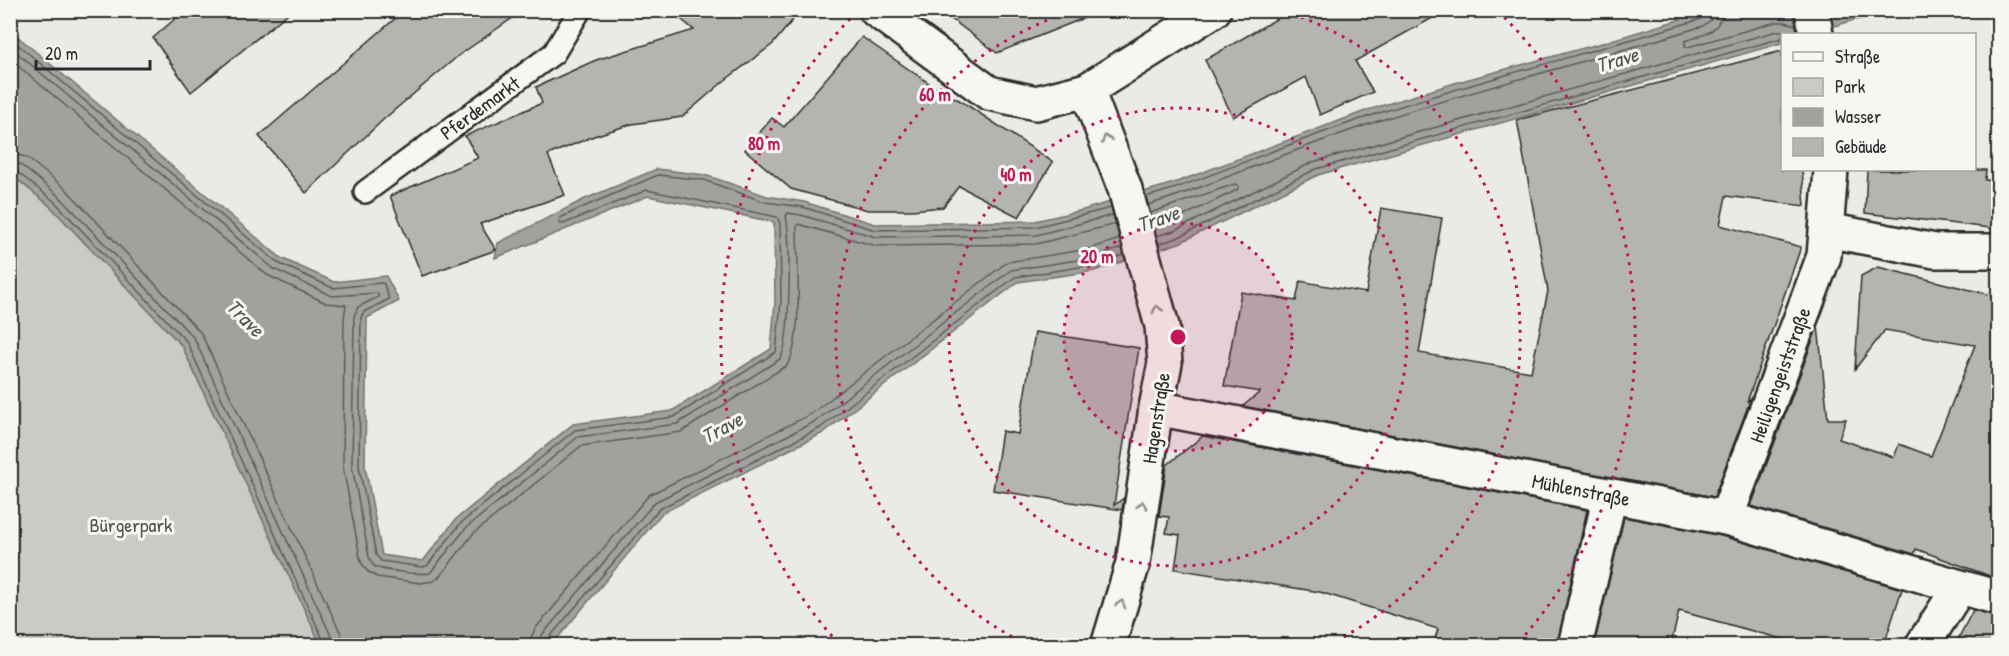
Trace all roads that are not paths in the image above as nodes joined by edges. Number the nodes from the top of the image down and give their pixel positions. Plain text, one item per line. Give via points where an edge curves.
1 (580, 10) edge
2 (876, 10) edge
3 (1214, 10) edge
4 (1812, 10) edge
5 (1816, 33) edge
6 (1087, 90) junction
7 (1831, 171) edge
8 (365, 192) dead end
9 (1827, 230) junction
10 (1998, 250) edge
11 (1156, 408) junction
12 (1610, 496) junction
13 (1726, 518) junction
14 (1959, 588) junction
15 (1998, 598) edge
16 (1108, 645) edge
17 (1575, 645) edge
18 (1922, 645) edge

1 - 8 lane, Pferdemarkt via 554,53
2 - 6 street via 989,93 1036,102
3 - 6 street
4 - 5 street
11 -> 6 street, Hagenstraße via 1165,363 1161,326 1125,189
7 - 9 street, Heiligengeiststraße
9 - 10 street via 1935,250
9 - 13 street, Heiligengeiststraße via 1824,256
11 - 12 street, Mühlenstraße
16 -> 11 street, Hagenstraße via 1133,563
12 - 13 street, Mühlenstraße
12 - 17 street
13 - 14 street, Mühlenstraße
14 - 15 street, Mühlenstraße
14 - 18 street

